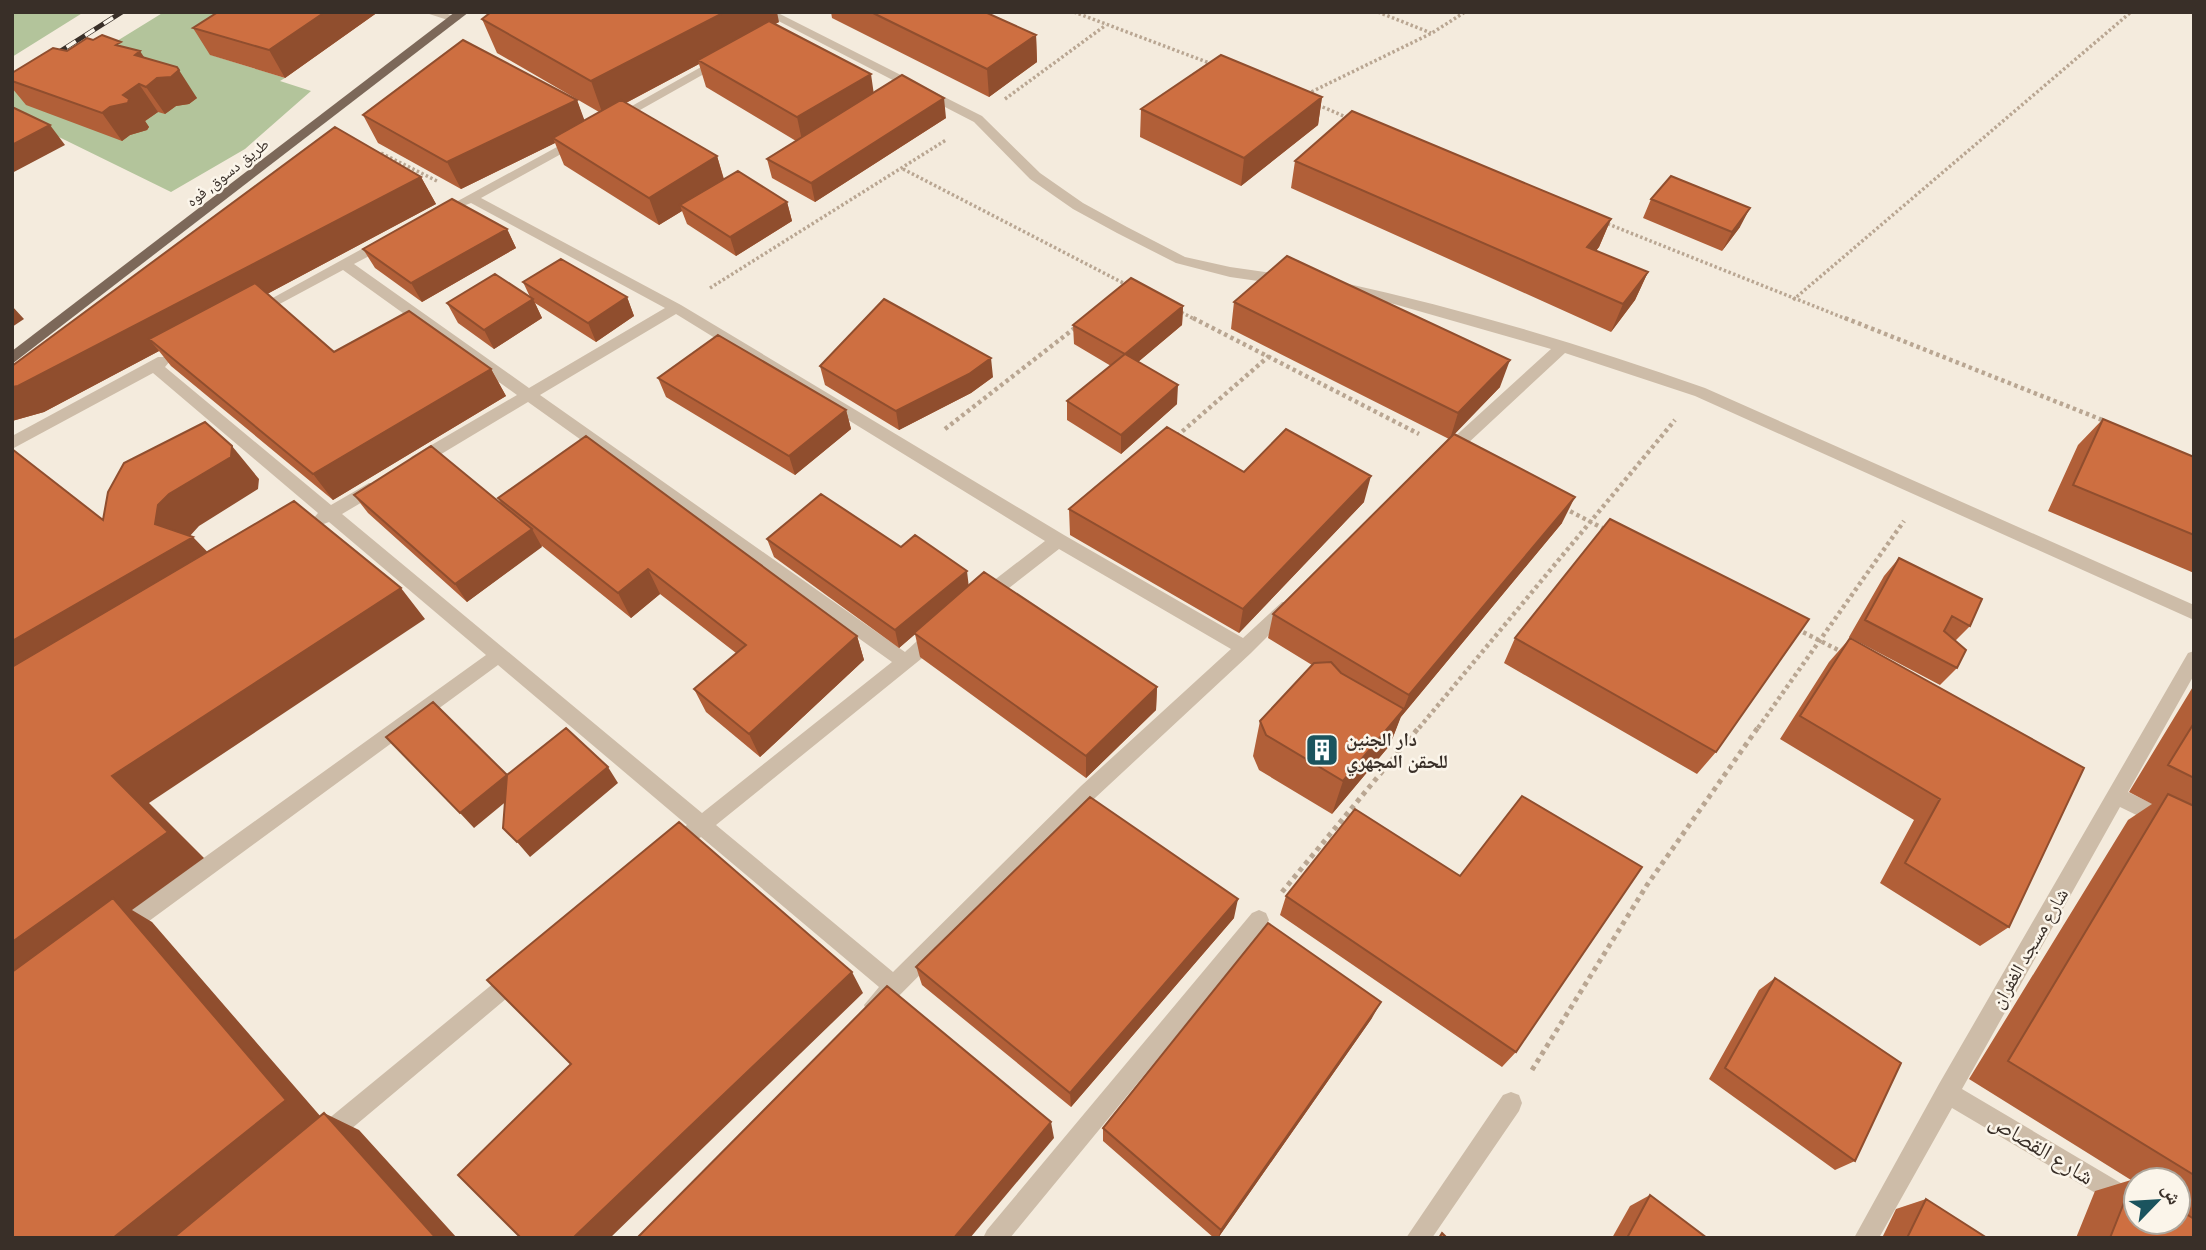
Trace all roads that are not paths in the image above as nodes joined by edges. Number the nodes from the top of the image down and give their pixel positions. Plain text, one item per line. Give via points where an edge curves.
1 (429, 12) edge
2 (767, 12) edge
3 (459, 15) edge
4 (733, 55) edge
5 (471, 198) junction
6 (448, 210) edge
7 (402, 234) edge
8 (344, 264) junction
9 (1298, 281) edge
10 (1322, 283) edge
11 (676, 308) junction
12 (237, 321) edge
13 (1562, 348) junction
14 (178, 353) edge
15 (12, 359) edge
16 (154, 366) junction
17 (527, 395) junction
18 (12, 443) edge
19 (1430, 469) edge
20 (330, 514) junction
21 (307, 528) edge
22 (1058, 540) junction
23 (1303, 592) edge
24 (970, 610) edge
25 (2194, 613) edge
26 (948, 627) edge
27 (1245, 648) junction
28 (499, 655) junction
29 (2194, 658) edge
30 (905, 662) junction
31 (2116, 795) junction
32 (701, 825) junction
33 (2194, 834) edge
34 (657, 860) edge
35 (1259, 920) road end
36 (103, 943) edge
37 (528, 968) edge
38 (894, 986) junction
39 (865, 1015) edge
40 (1947, 1092) junction
41 (1511, 1103) road end
42 (313, 1146) edge
43 (2122, 1197) edge
44 (995, 1238) edge
45 (1418, 1238) edge
46 (1866, 1238) edge

1 - 3 street
2 - 9 street via 786,26 978,119 1035,176 1077,206 1181,260
3 - 15 main road, طريق دسوق, فوه
4 - 5 street
5 - 6 street
5 - 11 street
7 - 8 street
8 - 12 street
8 - 17 street
10 - 13 street via 1395,299
11 - 17 street
11 - 22 street
13 - 19 street
13 - 25 street via 1700,392
14 - 16 street
16 - 18 street
16 - 20 street
17 - 20 street
17 - 30 street
20 - 21 street
20 - 28 street
22 - 24 street
22 - 27 street
23 - 27 street
26 - 30 street
27 - 38 street via 1088,792
28 - 32 street
28 - 36 street
29 - 31 street, شارع مسجد الغفران
30 - 32 street
31 - 33 street
31 - 40 street, شارع مسجد الغفران
32 - 34 street
32 - 38 street
35 - 44 street
37 - 42 street
38 - 39 street
40 - 43 street, شارع القصاص
40 - 46 street, شارع مسجد الغفران
41 - 45 street

